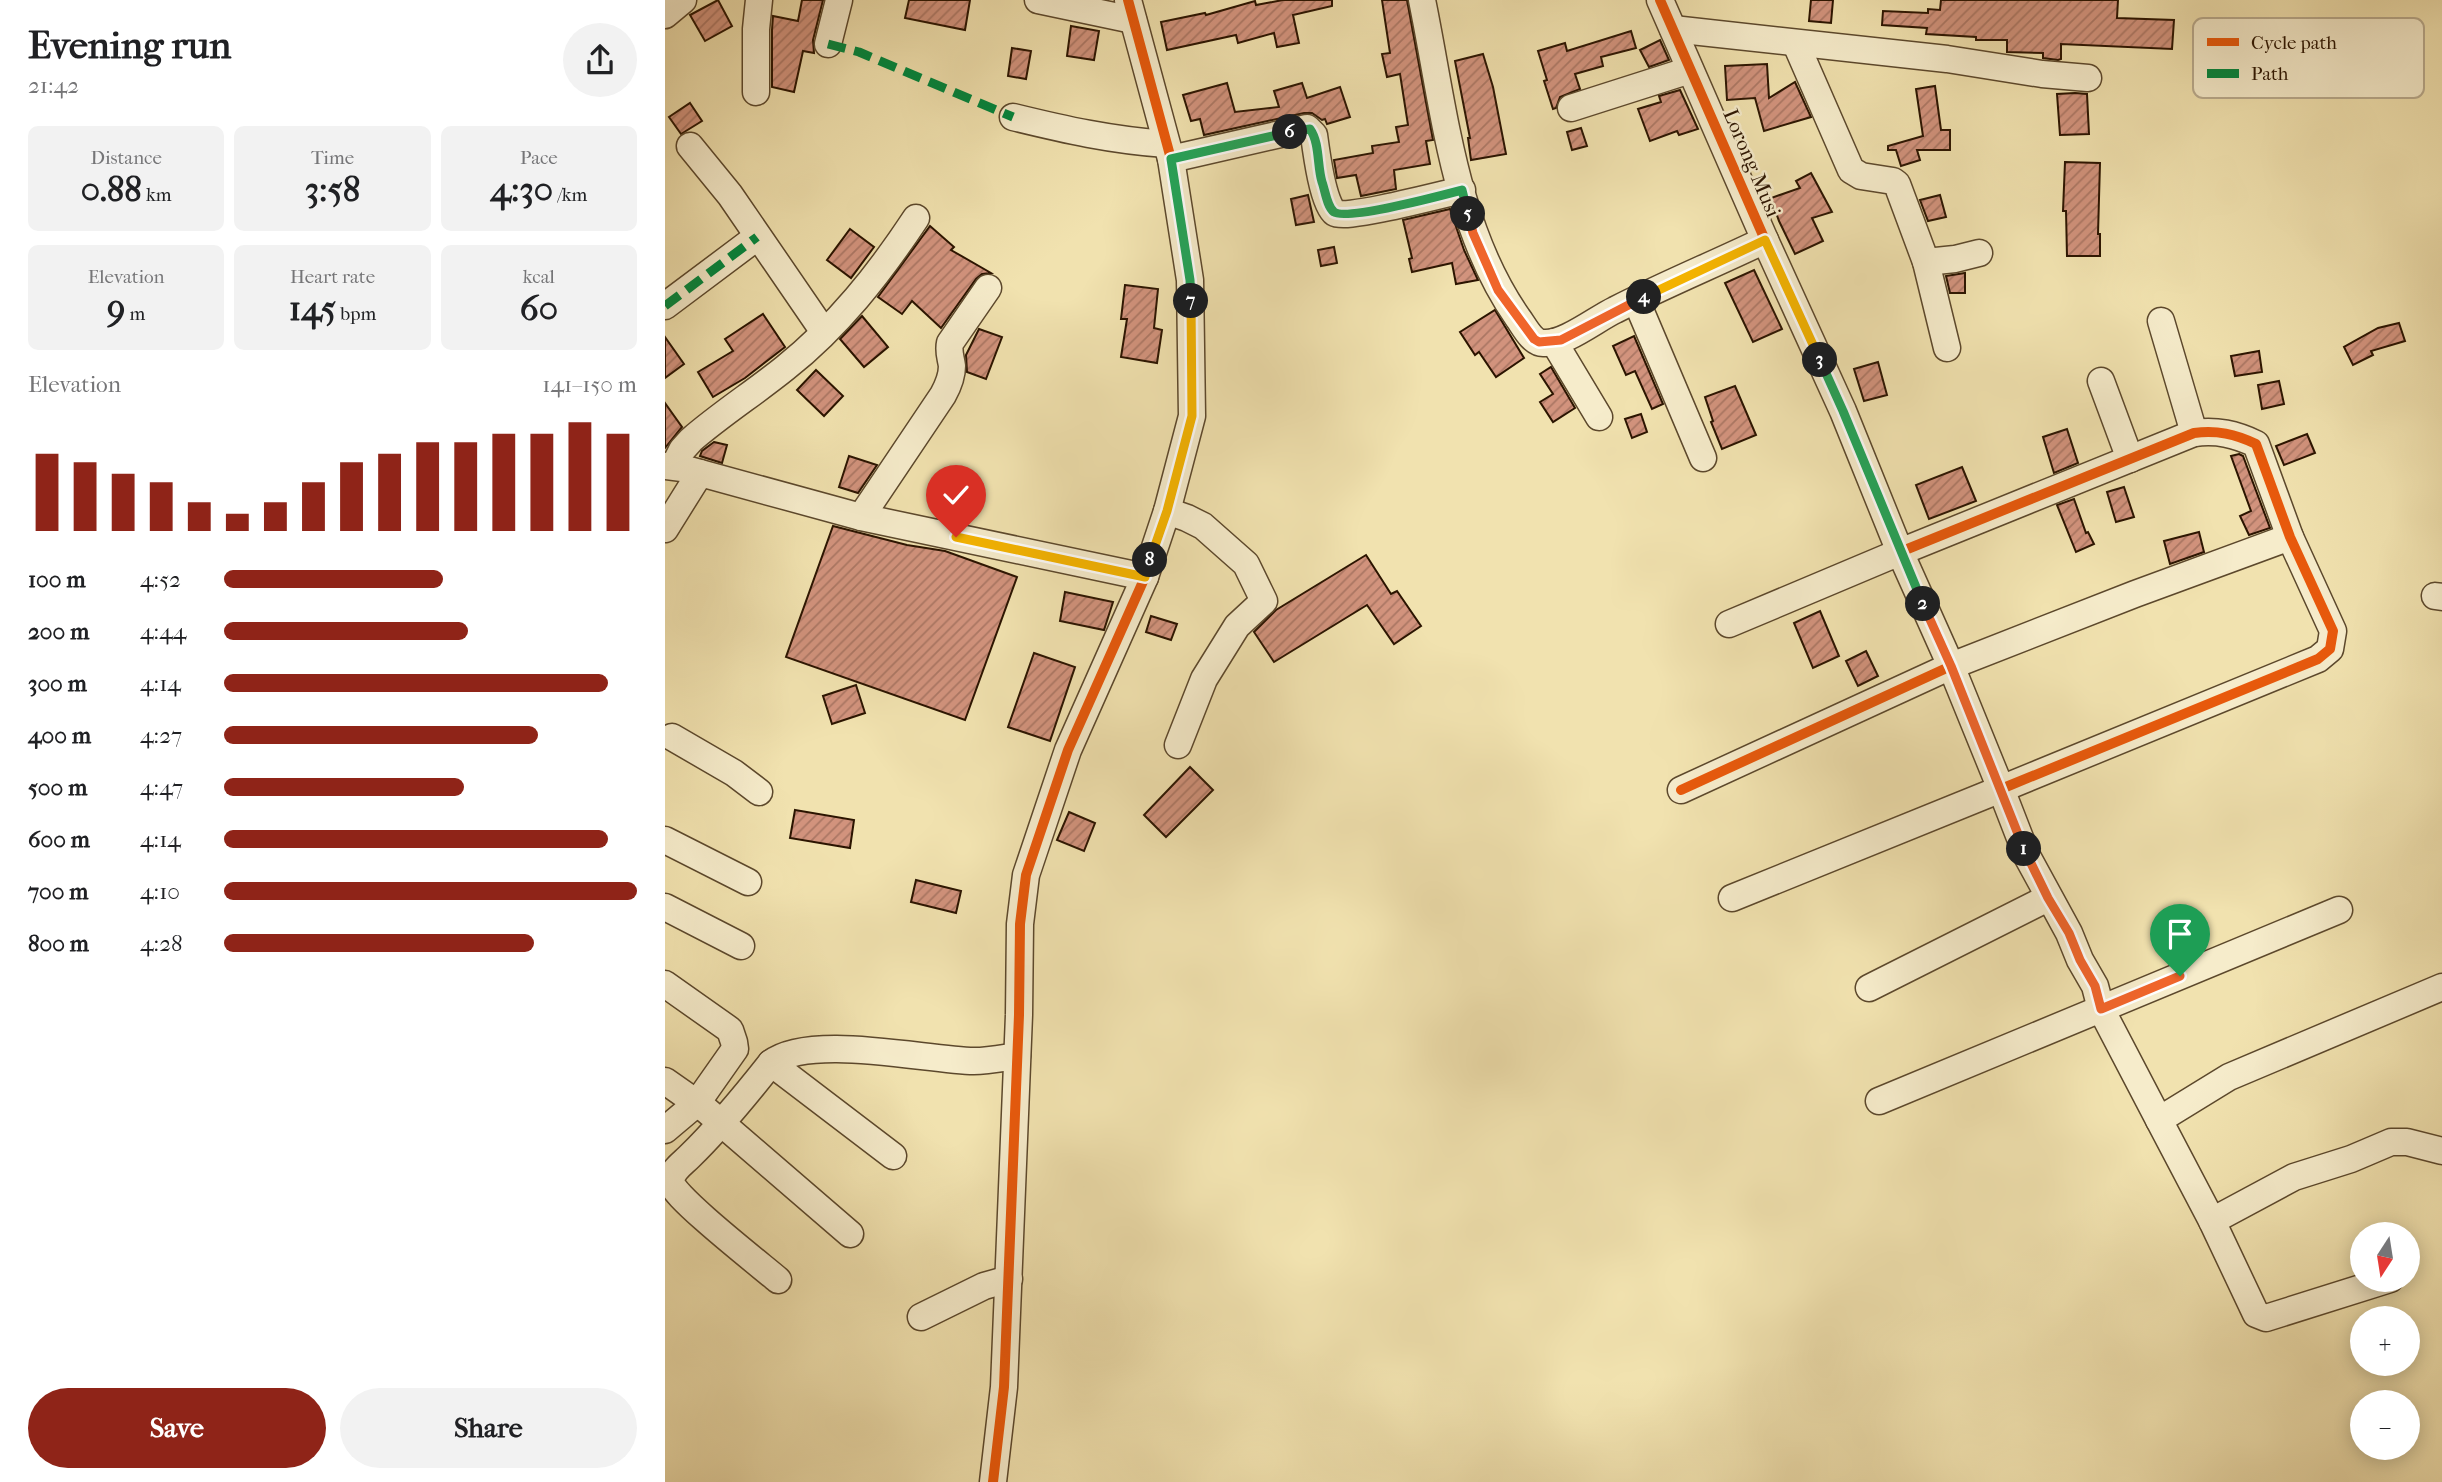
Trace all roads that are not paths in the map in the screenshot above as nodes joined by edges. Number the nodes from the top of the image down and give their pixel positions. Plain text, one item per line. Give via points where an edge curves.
1 (759, 0) edge
2 (839, 0) edge
3 (1038, 0) edge
4 (1422, 0) edge
5 (1660, 0) edge
6 (1131, 10) edge
7 (1673, 29) junction
8 (828, 44) dead end
9 (1796, 44) junction
10 (1691, 69) junction
11 (2088, 78) dead end
12 (756, 92) dead end
13 (1571, 108) dead end
14 (1013, 117) dead end
15 (690, 146) dead end
16 (1168, 152) junction
17 (1462, 190) junction
18 (916, 218) dead end
19 (757, 237) junction
20 (1765, 240) junction
21 (1979, 253) dead end
22 (1926, 262) junction
23 (988, 288) dead end
24 (1636, 300) junction
25 (665, 306) edge
26 (2161, 321) dead end
27 (824, 332) junction
28 (1553, 342) junction
29 (1948, 348) dead end
30 (2101, 381) dead end
31 (1599, 417) dead end
32 (2194, 433) junction
33 (1703, 458) dead end
34 (2130, 459) junction
35 (670, 466) edge
36 (700, 473) junction
37 (1167, 511) junction
38 (862, 517) junction
39 (665, 529) edge
40 (2290, 537) junction
41 (1900, 552) junction
42 (1145, 577) junction
43 (1729, 624) dead end
44 (1951, 666) junction
45 (667, 741) edge
46 (1178, 745) dead end
47 (2001, 789) junction
48 (1681, 790) dead end
49 (759, 792) dead end
50 (665, 840) edge
51 (748, 882) dead end
52 (1731, 898) dead end
53 (2048, 898) junction
54 (665, 907) edge
55 (2339, 910) dead end
56 (741, 946) dead end
57 (665, 984) edge
58 (2442, 987) edge
59 (1868, 988) dead end
60 (2101, 1009) junction
61 (1017, 1056) junction
62 (771, 1063) junction
63 (665, 1081) edge
64 (1879, 1101) dead end
65 (709, 1113) junction
66 (2159, 1120) junction
67 (665, 1130) edge
68 (2442, 1151) edge
69 (893, 1156) dead end
70 (2212, 1221) junction
71 (850, 1234) dead end
72 (1009, 1279) junction
73 (778, 1280) dead end
74 (2350, 1292) edge
75 (921, 1317) dead end
76 (993, 1482) edge

1 - 12 street
2 - 8 street
3 - 6 street
4 - 17 street
5 - 7 street, Lorong Musi
6 - 16 street
7 - 9 street
7 - 10 street, Lorong Musi
9 - 11 street
9 - 22 street via 1851,170 1861,177 1897,184
10 - 13 street
10 - 20 street, Lorong Musi
14 - 16 street
15 - 19 street
16 - 17 street via 1307,128 1314,135 1320,175 1335,214 1370,211
16 - 37 street via 1190,280 1192,416
17 - 28 street via 1473,233 1498,290 1534,339 1543,344
18 - 27 street via 868,286
19 - 25 street
19 - 27 street
20 - 24 street
20 - 41 street, Lorong Musi via 1848,422
21 - 22 street
22 - 29 street
23 - 38 street via 950,343 951,378 943,395
24 - 28 street
24 - 33 street
26 - 32 street
27 - 35 street via 787,367 691,440
28 - 31 street
30 - 34 street
32 - 34 street
32 - 40 street via 2214,430 2256,444
34 - 41 street
35 - 36 street
36 - 38 street
36 - 39 street
37 - 42 street
37 - 46 street via 1203,526 1246,564 1264,601 1237,626 1204,679
38 - 42 street
40 - 44 street
40 - 47 street via 2333,631 2330,649 2318,659
41 - 43 street
41 - 44 street, Lorong Musi
42 - 61 street via 1068,750 1026,875 1020,924
44 - 47 street, Lorong Musi
44 - 48 street
45 - 49 street via 734,773
47 - 52 street
47 - 53 street, Lorong Musi
50 - 51 street
53 - 59 street
53 - 60 street, Lorong Musi via 2095,986
54 - 56 street
55 - 60 street
57 - 65 street via 730,1030 734,1049
58 - 66 street via 2229,1077
60 - 64 street
60 - 66 street, Lorong Musi
61 - 62 street via 975,1061 875,1050 803,1051
61 - 72 street
62 - 65 street
62 - 69 street
63 - 65 street
65 - 67 street
65 - 71 street
65 - 73 street via 671,1182
66 - 70 street, Lorong Musi
68 - 70 street via 2391,1142 2294,1177
70 - 74 street, Lorong Musi via 2261,1317
72 - 75 street
72 - 76 street via 1005,1387

